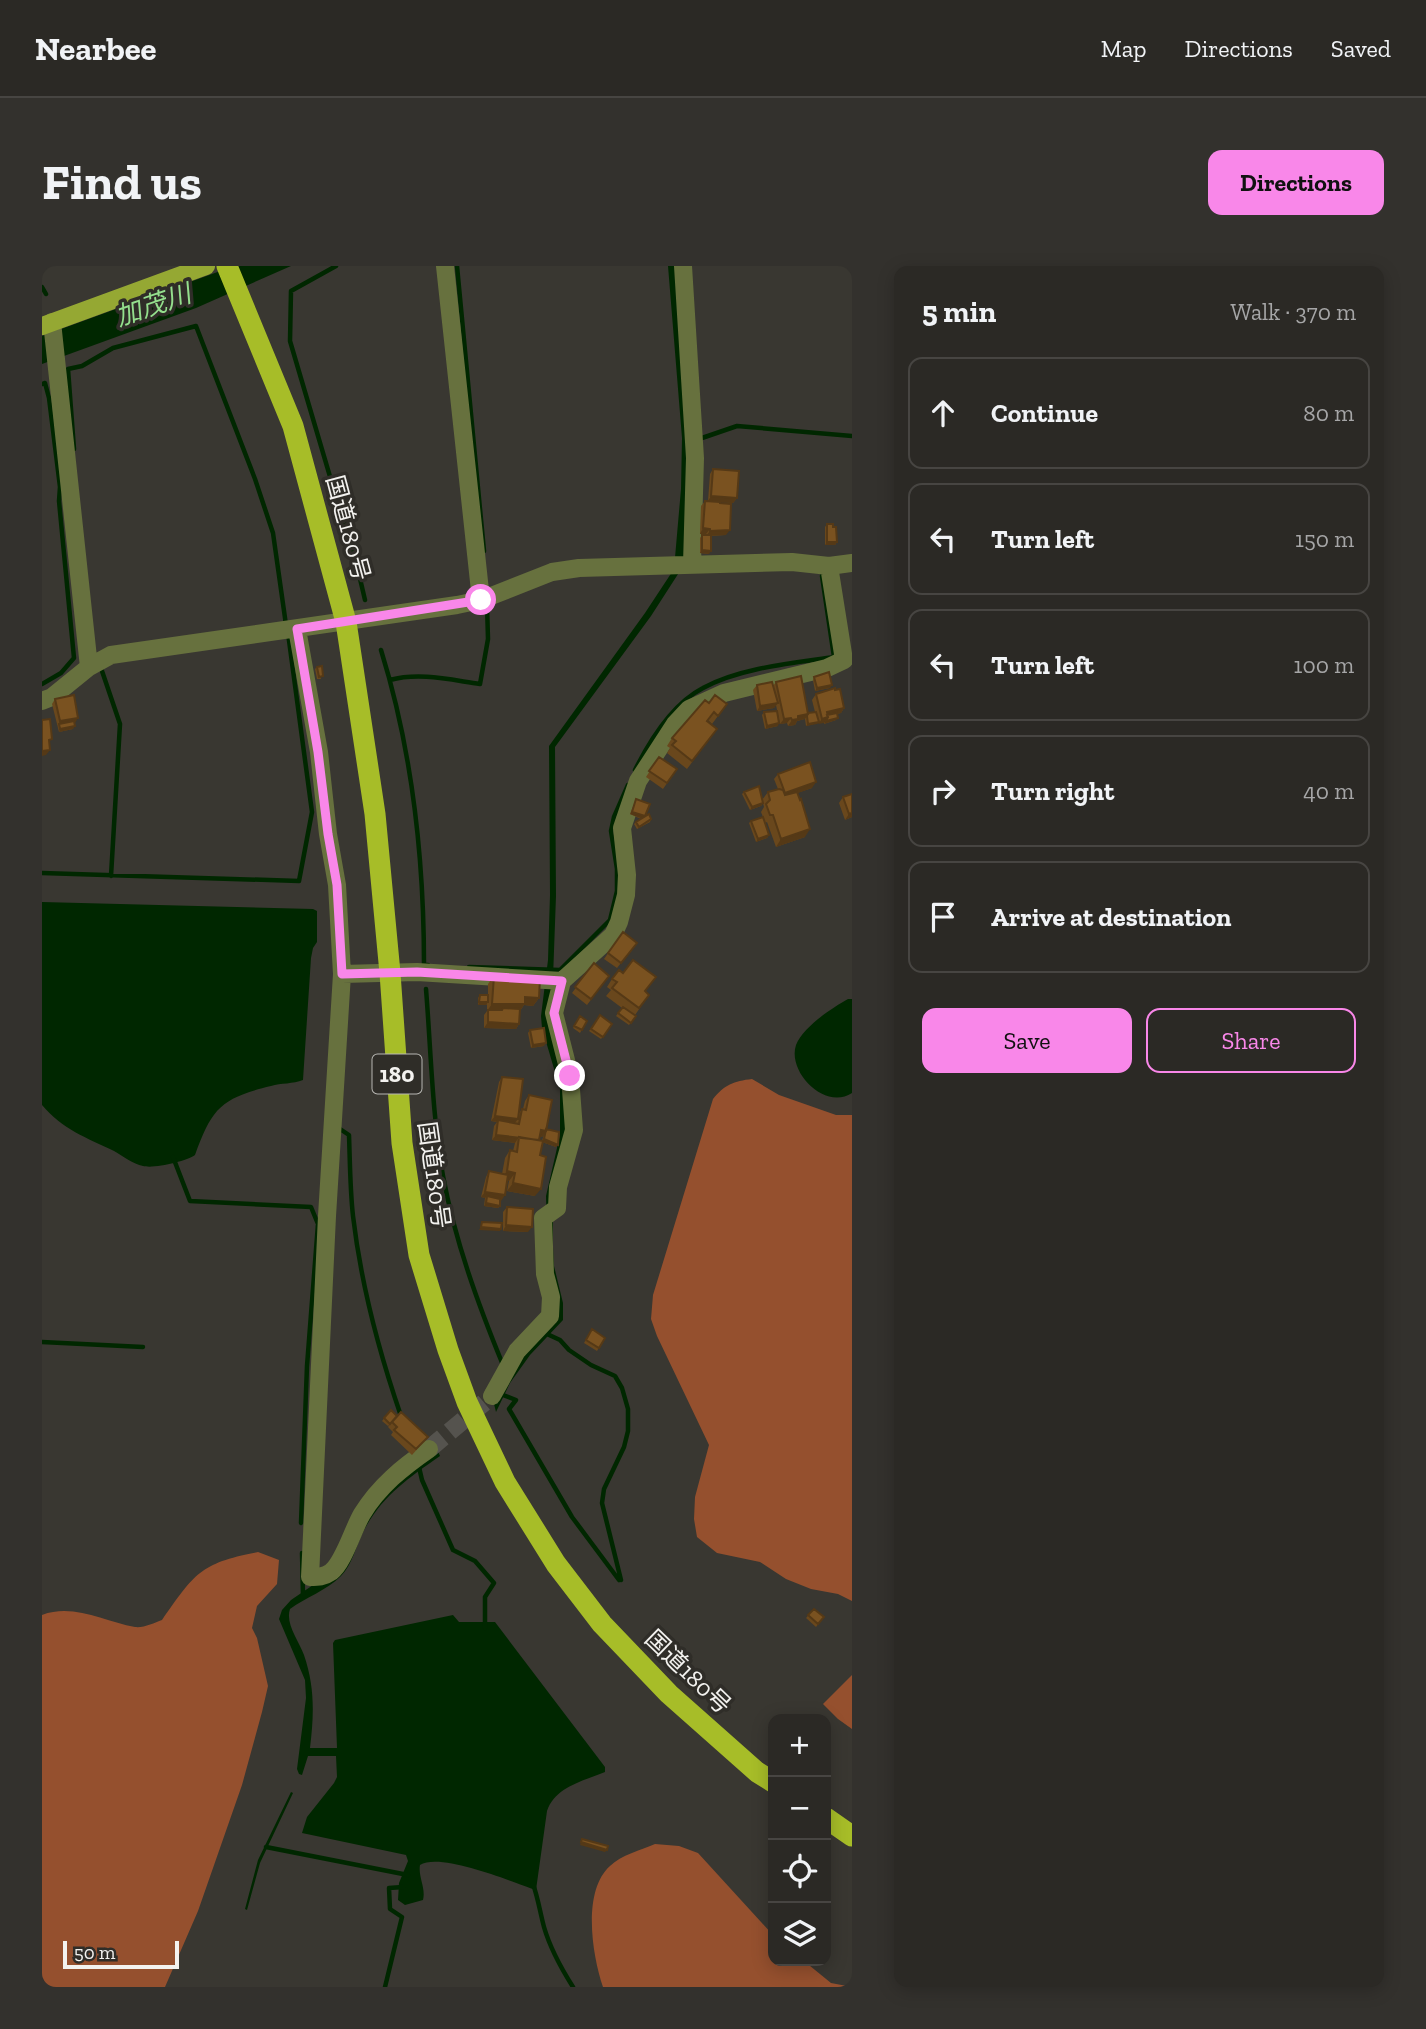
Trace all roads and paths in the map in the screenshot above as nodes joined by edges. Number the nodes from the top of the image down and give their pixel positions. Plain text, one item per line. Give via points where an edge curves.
1 (206, 266) edge
2 (227, 266) edge
3 (445, 266) edge
4 (683, 266) edge
5 (47, 324) edge
6 (852, 563) edge
7 (692, 564) junction
8 (829, 566) junction
9 (481, 600) junction
10 (346, 622) junction
11 (297, 629) junction
12 (89, 667) junction
13 (42, 701) edge
14 (390, 973) junction
15 (342, 974) junction
16 (562, 981) junction
17 (492, 1396) tunnel mouth
18 (429, 1449) tunnel mouth
19 (768, 1780) edge
20 (831, 1821) edge
21 (852, 1836) edge

1 - 5 main road
2 - 10 highway, 国道180号 / 180 via 293,426
3 - 9 street
4 - 7 street via 695,458
5 - 12 street
6 - 8 street
7 - 8 street
7 - 9 street via 563,570
8 - 16 street via 844,660 708,698 675,724 638,781 624,816 627,875 619,922 613,935
9 - 10 street
10 - 11 street
10 - 14 highway, 国道180号 / 180 via 375,814
11 - 12 street via 111,655
11 - 15 street via 337,885
12 - 13 street
14 - 15 street
14 - 16 street
14 - 19 highway, 国道180号 / 180 via 402,1143 419,1255 467,1402 505,1482 556,1564 602,1624 669,1694
15 - 18 street via 310,1577 332,1572 376,1493
16 - 17 street via 554,1013 570,1076 574,1130 550,1213 545,1274 550,1316 517,1351
20 - 21 highway

